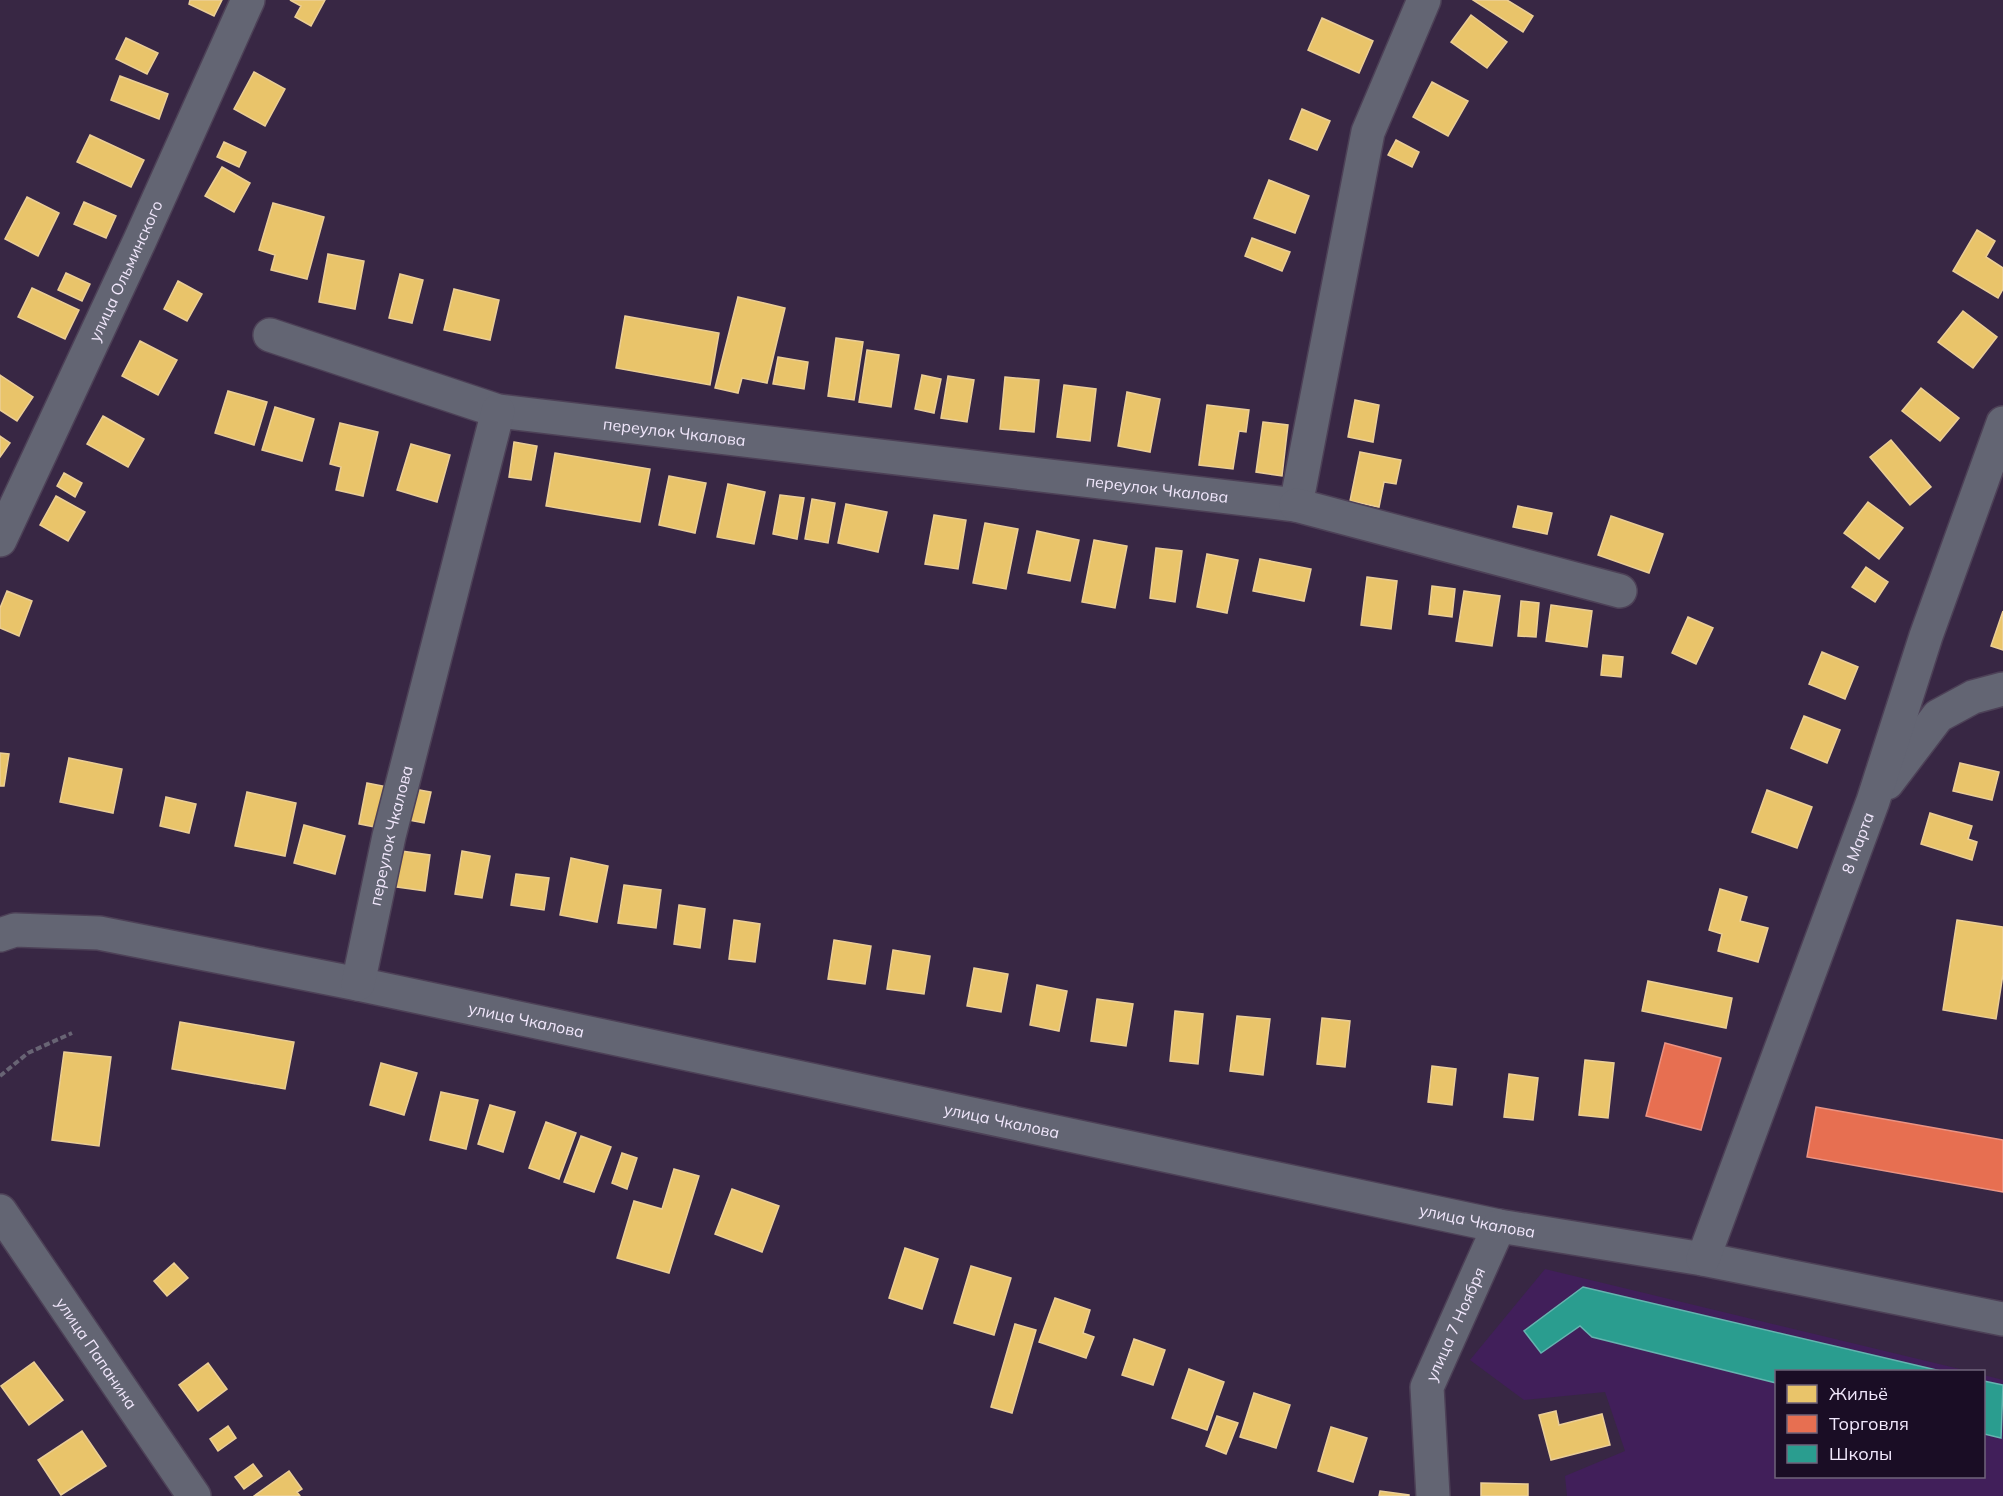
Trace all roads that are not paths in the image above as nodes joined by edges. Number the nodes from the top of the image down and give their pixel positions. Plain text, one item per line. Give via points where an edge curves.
1 (248, 0) edge
2 (1424, 0) edge
3 (270, 335) dead end
4 (498, 411) junction
5 (2003, 423) edge
6 (1296, 505) junction
7 (0, 540) edge
8 (1620, 591) dead end
9 (2003, 689) edge
10 (1873, 801) junction
11 (0, 935) edge
12 (358, 984) junction
13 (0, 1211) edge
14 (1499, 1226) junction
15 (1703, 1259) junction
16 (2003, 1320) edge
17 (194, 1496) edge
18 (1433, 1496) edge

1 - 7 street, улица Ольминского
2 - 6 street via 1368,132
3 - 4 street, переулок Чкалова
4 - 6 street, переулок Чкалова
4 - 12 street, переулок Чкалова via 389,836
5 - 10 street, 8 Марта via 1926,636
6 - 8 street, переулок Чкалова
9 - 10 street via 1973,697 1938,716
10 - 15 street, 8 Марта
11 - 12 street, улица Чкалова via 15,930 99,933
12 - 14 street, улица Чкалова
13 - 17 street, улица Папанина
14 - 15 street, улица Чкалова
14 - 18 street, улица 7 Ноября via 1428,1387
15 - 16 street, улица Чкалова

